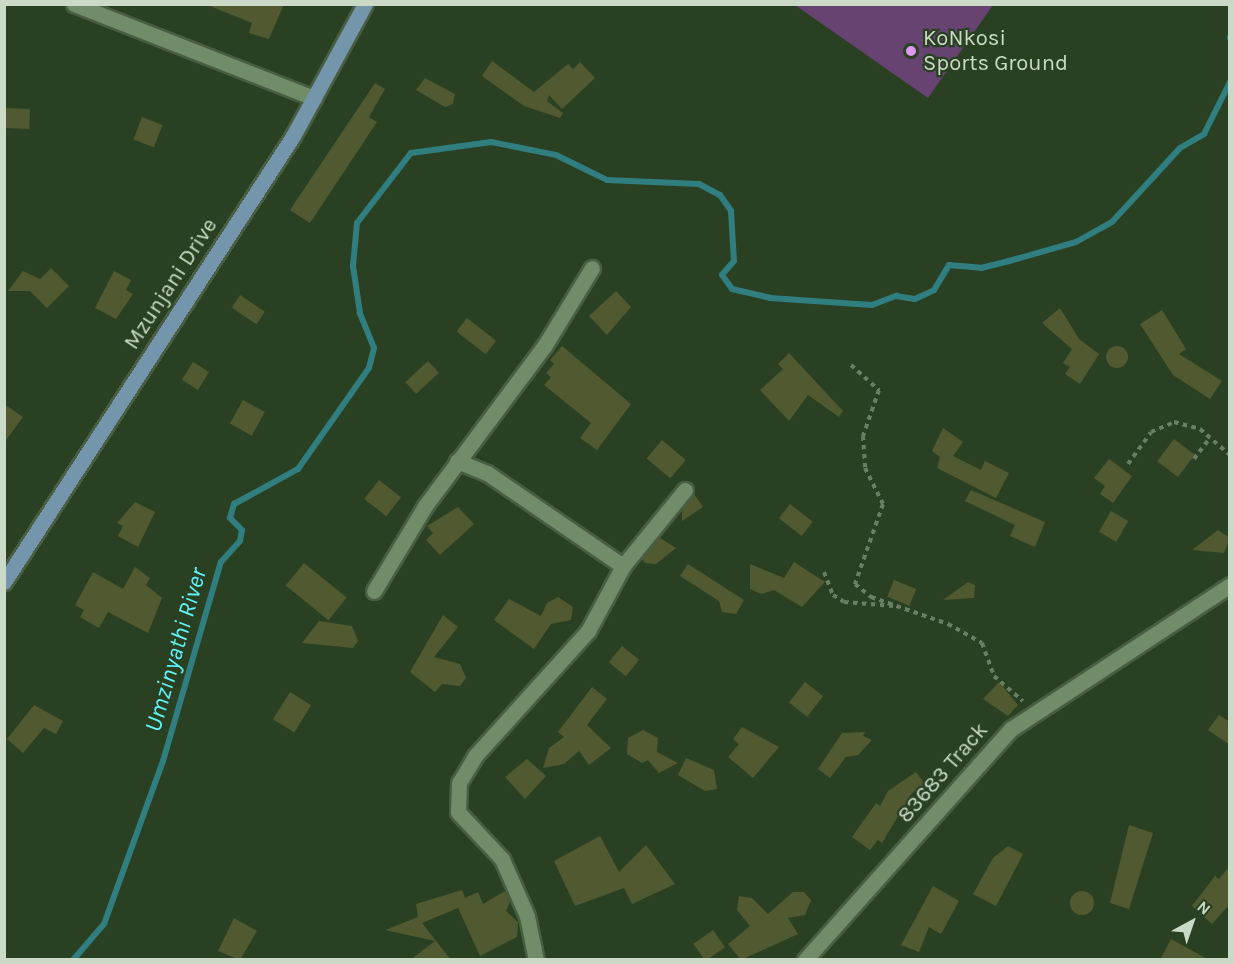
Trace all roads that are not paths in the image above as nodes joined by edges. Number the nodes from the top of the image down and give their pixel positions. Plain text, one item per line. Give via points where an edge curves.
1 (74, 4) edge
2 (365, 4) edge
3 (314, 98) junction
4 (592, 268) dead end
5 (457, 461) junction
6 (685, 490) dead end
7 (622, 566) junction
8 (4, 582) edge
9 (1230, 585) edge
10 (374, 591) dead end
11 (536, 960) edge
12 (805, 960) edge

1 - 3 street
2 - 3 main road, Mzunjani Drive
3 - 8 main road, Mzunjani Drive
4 - 5 street via 545,345
5 - 7 street via 487,473
5 - 10 street
6 - 7 street
7 - 11 street via 588,631 475,756 459,783 458,812 502,859 527,916
9 - 12 street, 83683 Track via 1033,713 983,757

